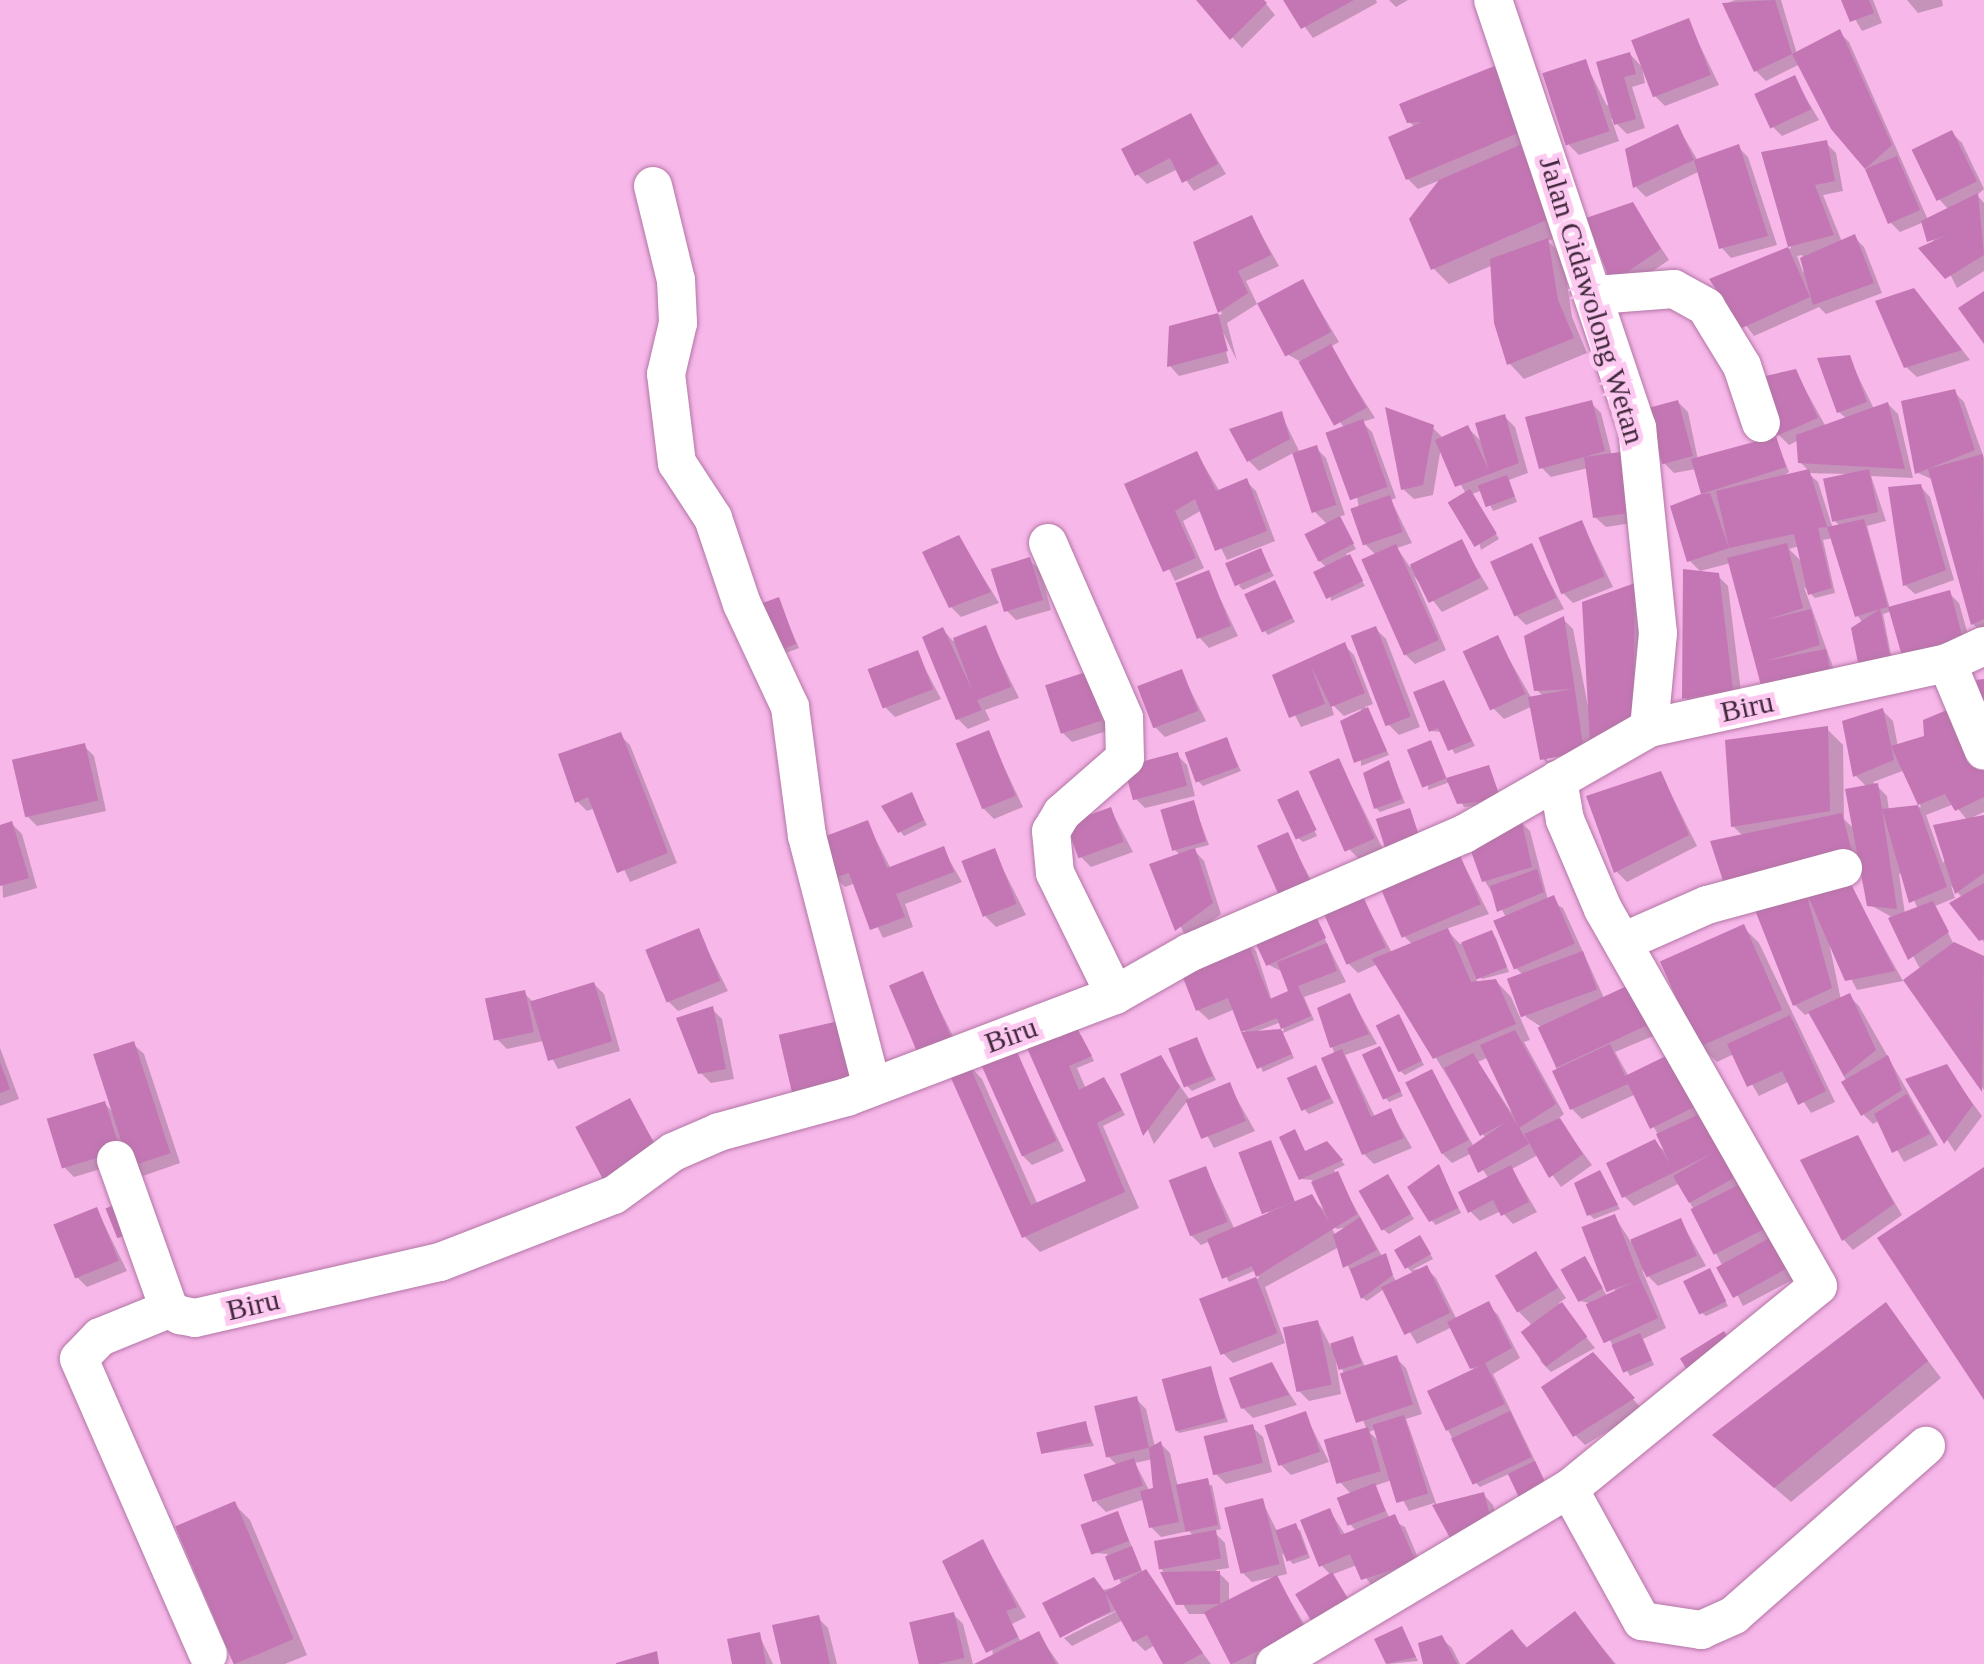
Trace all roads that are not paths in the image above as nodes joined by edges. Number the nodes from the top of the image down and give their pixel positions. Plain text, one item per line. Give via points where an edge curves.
1 (1493, 0) edge
2 (653, 186) dead end
3 (1596, 295) junction
4 (1761, 423) dead end
5 (1048, 543) dead end
6 (1984, 646) edge
7 (1947, 663) junction
8 (1649, 728) junction
9 (1984, 751) edge
10 (1558, 780) junction
11 (1843, 868) dead end
12 (1623, 942) junction
13 (1114, 995) junction
14 (870, 1083) junction
15 (116, 1160) dead end
16 (168, 1309) junction
17 (1926, 1446) dead end
18 (1569, 1489) junction
19 (208, 1654) dead end
20 (1275, 1664) edge

1 - 3 street, Jalan Cidawolong Wetan
2 - 14 street via 676,280 678,323 666,374 677,464 713,518 742,604 790,707 807,836
3 - 4 street via 1674,288 1706,306 1742,366
3 - 8 street, Jalan Cidawolong Wetan via 1637,427 1649,512 1658,634
5 - 13 street via 1124,718 1125,758 1062,813 1051,832 1055,873
6 - 7 street, Biru
7 - 8 street, Biru
7 - 9 street
8 - 10 street, Biru
10 - 12 street via 1565,820
10 - 13 street, Biru via 1464,834 1189,953
11 - 12 street via 1706,905
12 - 18 street via 1818,1286
13 - 14 street, Biru
14 - 16 street, Biru via 847,1097 719,1132 673,1152 614,1195 440,1262 195,1318
15 - 16 street
16 - 19 street via 100,1337 79,1359
17 - 18 street via 1734,1615 1701,1630 1677,1632 1642,1621
18 - 20 street

